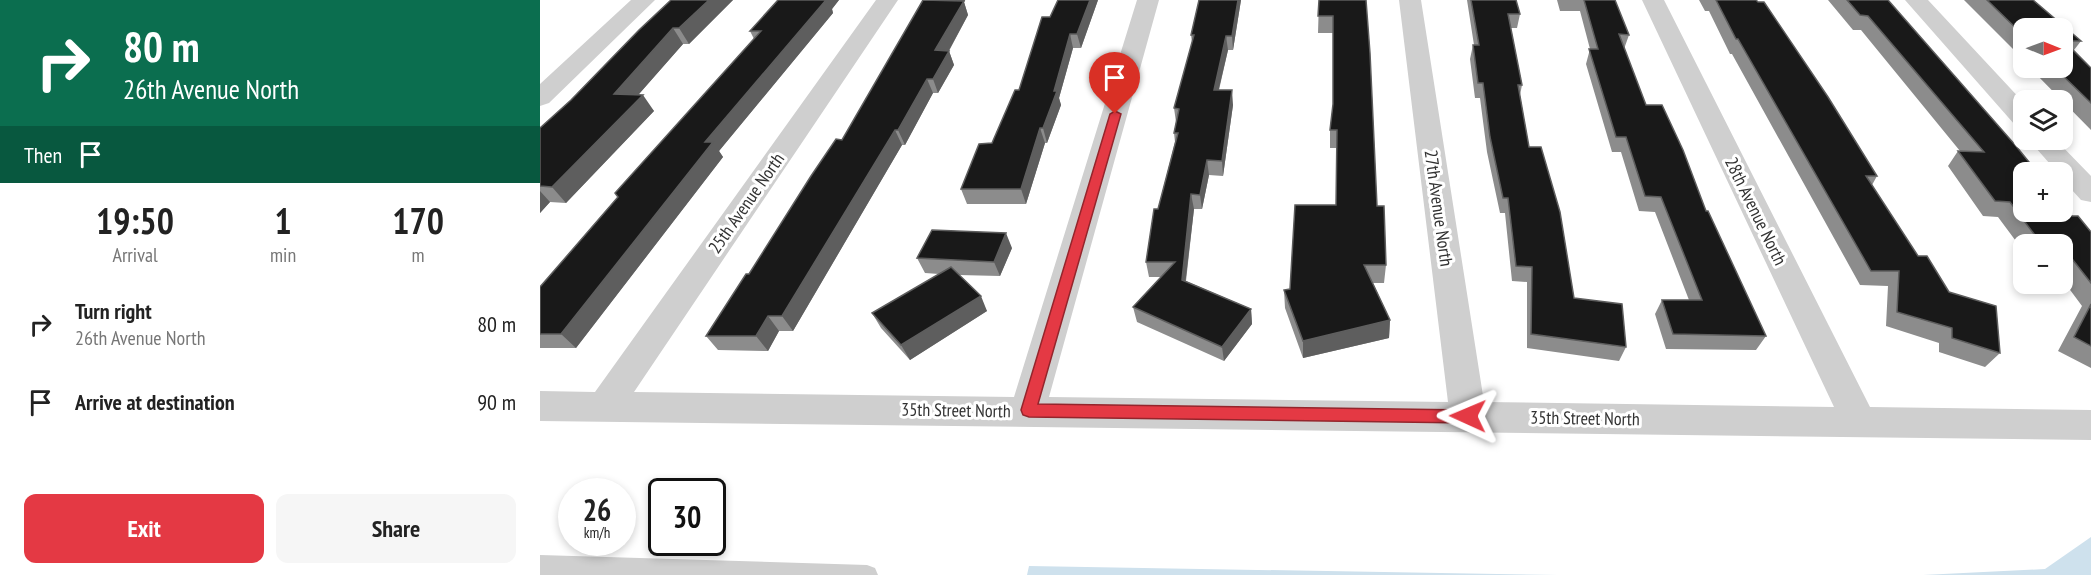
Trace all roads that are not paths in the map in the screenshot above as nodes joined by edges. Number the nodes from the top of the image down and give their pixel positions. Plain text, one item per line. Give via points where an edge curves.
1 (644, 0) edge
2 (887, 0) edge
3 (1148, 0) edge
4 (1410, 0) edge
5 (1653, 0) edge
6 (1916, 0) edge
7 (540, 98) edge
8 (2013, 107) edge
9 (2051, 150) edge
10 (2091, 193) edge
11 (540, 406) edge
12 (605, 406) junction
13 (1029, 410) junction
14 (1468, 416) junction
15 (1859, 422) junction
16 (2091, 425) edge
17 (540, 566) edge
18 (867, 575) edge

1 - 7 street
2 - 12 street, 25th Avenue North
3 - 13 street
4 - 14 street, 27th Avenue North
5 - 15 street, 28th Avenue North
6 - 8 street
9 - 10 street
11 - 12 street, 35th Street North
12 - 13 street, 35th Street North
13 - 14 street, 35th Street North
14 - 15 street, 35th Street North
15 - 16 street, 35th Street North
17 - 18 lane

